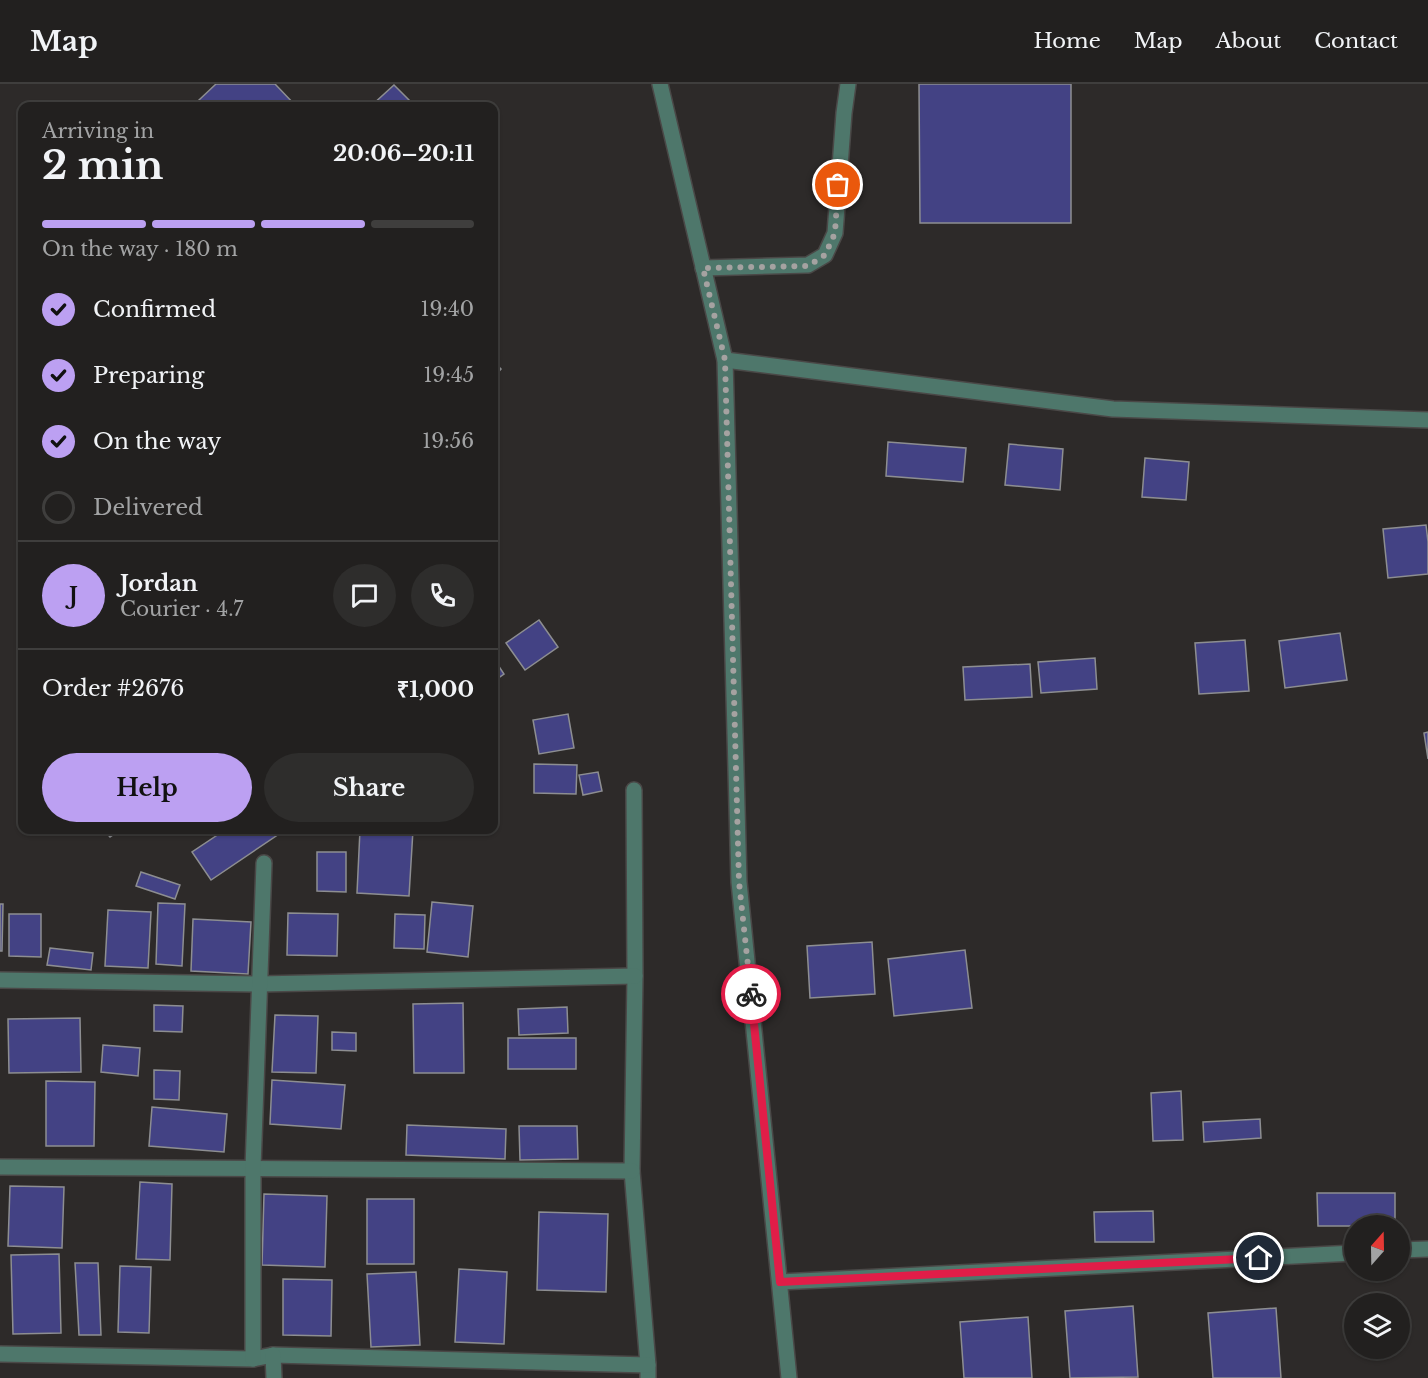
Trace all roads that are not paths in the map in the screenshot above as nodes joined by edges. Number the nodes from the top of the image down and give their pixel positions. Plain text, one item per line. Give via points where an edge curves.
1 (660, 84) edge
2 (848, 84) edge
3 (703, 268) junction
4 (725, 360) junction
5 (1428, 420) edge
6 (634, 790) dead end
7 (264, 863) dead end
8 (634, 975) junction
9 (0, 980) edge
10 (259, 984) junction
11 (0, 1167) edge
12 (253, 1168) junction
13 (632, 1171) junction
14 (1428, 1249) edge
15 (1410, 1250) edge
16 (1344, 1254) edge
17 (780, 1282) junction
18 (0, 1354) edge
19 (273, 1355) junction
20 (253, 1359) junction
21 (648, 1372) edge
22 (274, 1378) edge
23 (789, 1378) edge

1 - 3 street
2 - 3 street via 835,233 825,255 808,266
3 - 4 street
4 - 5 street via 1113,409
4 - 17 street via 739,882
6 - 8 street
7 - 10 street
8 - 10 street
8 - 13 street
9 - 10 street
10 - 12 street
11 - 12 street
12 - 13 street
12 - 20 street
13 - 21 street
14 - 15 street
16 - 17 street
17 - 23 street
18 - 20 street
19 - 20 street
19 - 21 street
19 - 22 street

